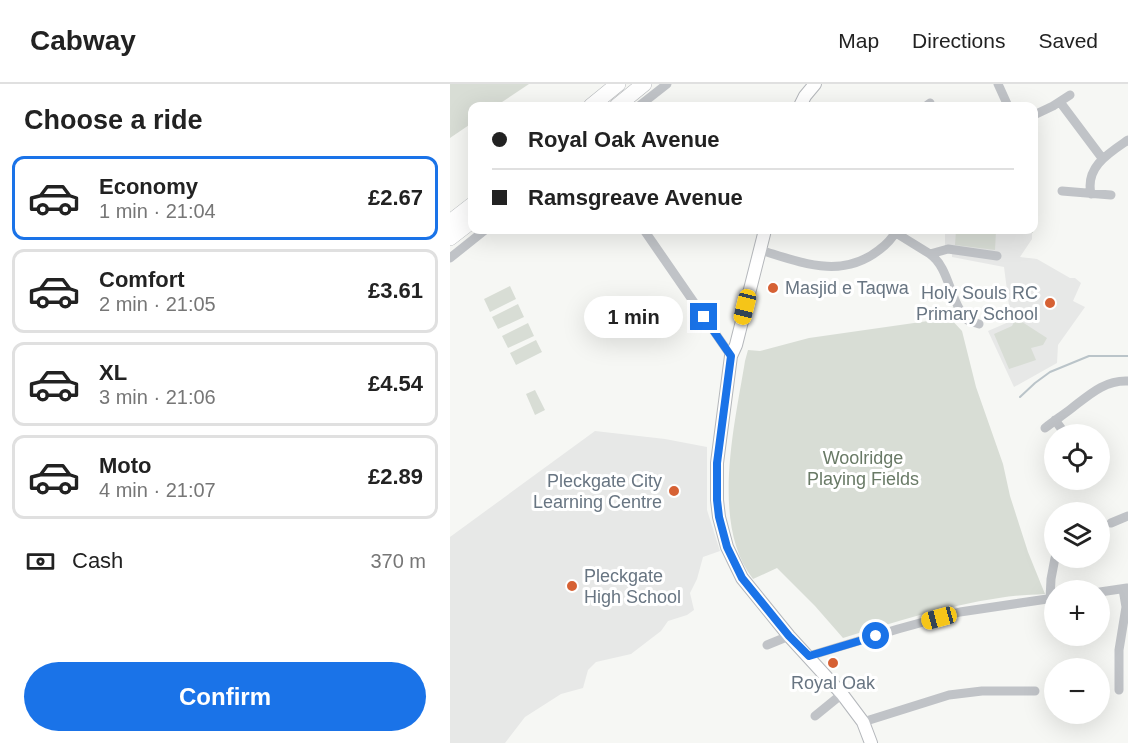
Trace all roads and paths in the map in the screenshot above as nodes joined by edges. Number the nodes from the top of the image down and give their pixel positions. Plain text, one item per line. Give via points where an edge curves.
1 (618, 84) edge
2 (644, 84) edge
3 (667, 84) edge
4 (815, 84) edge
5 (998, 84) edge
6 (1070, 95) dead end
7 (596, 102) edge
8 (622, 102) edge
9 (644, 102) edge
10 (802, 102) edge
11 (1006, 102) edge
12 (1060, 102) junction
13 (1038, 113) edge
14 (1128, 140) edge
15 (1102, 158) junction
16 (1062, 191) dead end
17 (1091, 194) junction
18 (1110, 195) dead end
19 (468, 208) edge
20 (450, 222) edge
21 (468, 224) edge
22 (480, 234) edge
23 (647, 234) edge
24 (764, 234) edge
25 (894, 234) edge
26 (900, 234) edge
27 (450, 238) edge
28 (759, 250) junction
29 (930, 254) junction
30 (997, 256) dead end
31 (450, 258) edge
32 (979, 324) dead end
33 (731, 356) junction
34 (1128, 381) edge
35 (1055, 420) junction
36 (1050, 424) edge
37 (1058, 424) edge
38 (1128, 516) edge
39 (1110, 523) dead end
40 (1125, 588) edge
41 (1110, 590) edge
42 (1044, 600) edge
43 (789, 636) junction
44 (767, 645) dead end
45 (809, 656) junction
46 (1119, 690) dead end
47 (1035, 691) dead end
48 (842, 694) junction
49 (815, 716) dead end
50 (863, 722) junction
51 (871, 743) edge

1 - 7 highway
2 - 8 highway
3 - 9 street
4 - 10 main road
5 - 11 street
6 - 12 street
12 - 13 street
12 - 15 street
14 - 15 street
15 - 17 street via 1095,167 1089,187
16 - 17 street
17 - 18 street
19 - 20 highway
21 - 27 highway
22 - 31 street
23 - 33 street
24 - 28 main road
25 - 28 street via 866,260 838,267 810,265
26 - 29 street
28 - 33 main road
29 - 30 street via 948,249
29 - 32 street via 942,267 964,316
33 - 43 main road via 717,463 719,517 727,547 742,578
34 - 35 street via 1097,388
35 - 36 street
35 - 37 street
38 - 39 street
40 - 41 street
40 - 46 street
42 - 45 street via 960,612
43 - 44 street
43 - 45 main road
45 - 48 main road
47 - 50 street via 949,695
48 - 49 street
48 - 50 main road
50 - 51 main road

